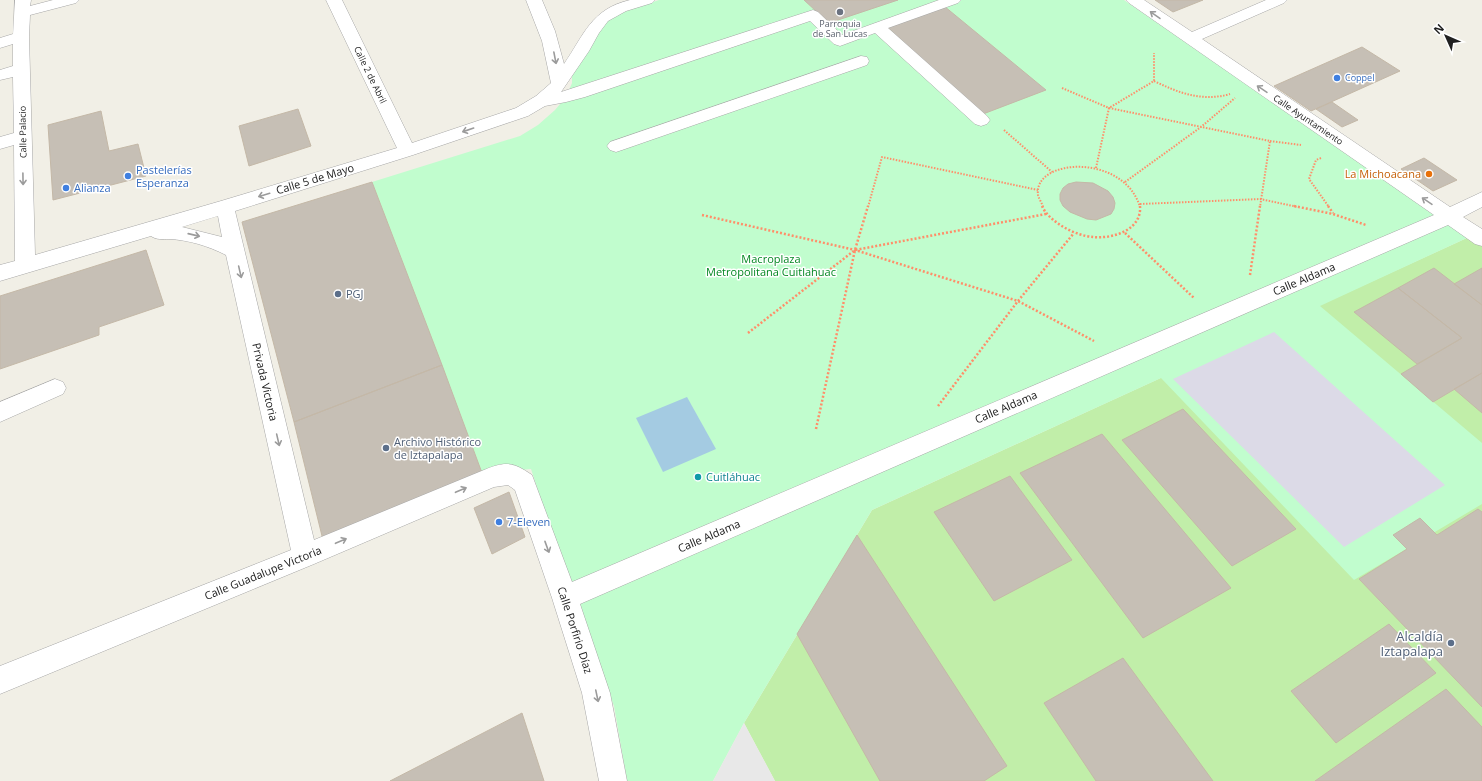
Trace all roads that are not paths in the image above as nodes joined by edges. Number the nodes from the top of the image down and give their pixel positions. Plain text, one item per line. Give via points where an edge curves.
1 (71, 0) edge
2 (334, 0) edge
3 (534, 0) edge
4 (647, 0) edge
5 (953, 0) edge
6 (1134, 0) edge
7 (1279, 0) edge
8 (23, 6) edge
9 (877, 28) junction
10 (21, 37) junction
11 (1190, 39) junction
12 (840, 41) junction
13 (0, 43) edge
14 (22, 69) junction
15 (0, 75) edge
16 (559, 84) junction
17 (540, 101) junction
18 (981, 120) dead end
19 (23, 137) junction
20 (0, 143) edge
21 (616, 146) dead end
22 (407, 150) junction
23 (1482, 199) edge
24 (225, 207) junction
25 (1448, 216) junction
26 (141, 231) junction
27 (1482, 240) edge
28 (234, 250) junction
29 (25, 265) junction
30 (0, 273) edge
31 (55, 388) dead end
32 (0, 412) edge
33 (524, 484) joint
34 (305, 556) junction
35 (565, 598) junction
36 (0, 680) edge
37 (613, 781) edge

1 - 8 street
2 - 22 street, Calle 2 de Abril
3 -> 16 street via 544,20 556,57
4 - 16 street, Calle 5 de Mayo via 621,8 603,18
5 - 9 street
11 -> 6 street, Calle Ayuntamiento
7 - 11 street
8 - 10 street, Calle Palacio
9 - 12 street
9 - 18 street
10 - 13 street
10 - 14 street, Calle Palacio
25 -> 11 street, Calle Ayuntamiento
12 - 17 street via 813,15 573,95
12 - 21 street via 863,63
14 - 15 street
14 - 19 street, Calle Palacio
16 - 17 street, Calle 5 de Mayo
17 -> 22 street, Calle 5 de Mayo via 522,112
19 - 20 street
19 -> 29 street, Calle Palacio
22 -> 24 street, Calle 5 de Mayo
23 - 25 street, Calle Aldama
24 - 26 street, Calle 5 de Mayo
24 - 28 street, Privada Victoria
25 - 27 street, Calle Ayuntamiento
25 - 35 street, Calle Aldama
26 -> 28 street via 193,234
26 - 29 street, Calle 5 de Mayo
28 -> 34 street, Privada Victoria
29 - 30 street, Calle 5 de Mayo
31 - 32 street
34 -> 33 street, Calle Guadalupe Victoria via 492,477 511,474
33 -> 35 street, Calle Porfirio Díaz
34 - 36 street, Calle Guadalupe Victoria
35 -> 37 street, Calle Porfirio Díaz via 596,693

